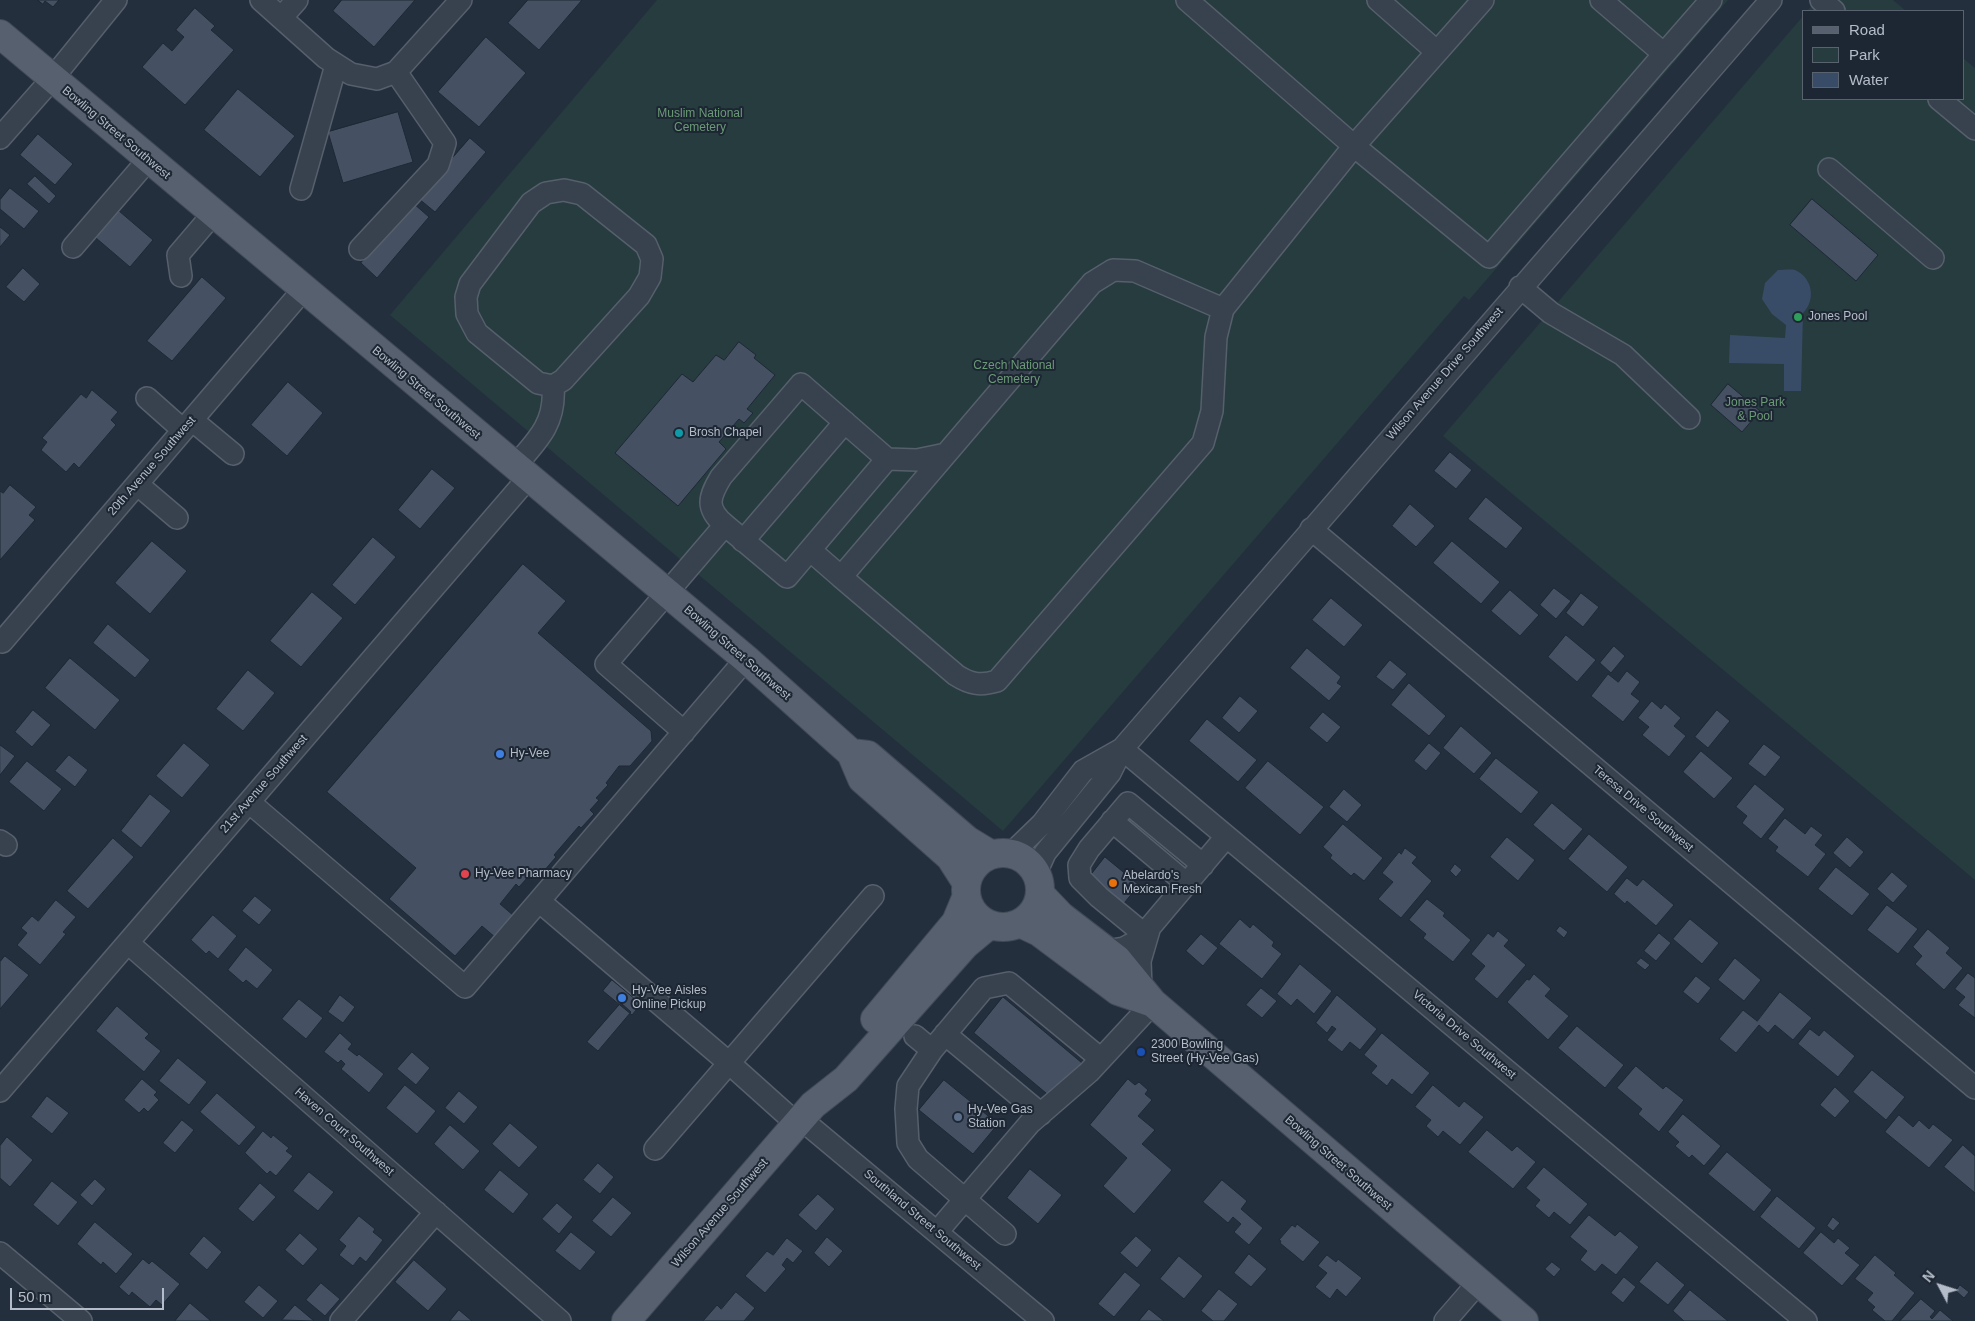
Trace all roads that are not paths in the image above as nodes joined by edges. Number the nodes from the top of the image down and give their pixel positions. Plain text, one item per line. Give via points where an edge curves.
1 (116, 0) edge
2 (261, 0) edge
3 (297, 0) edge
4 (461, 0) edge
5 (1187, 0) edge
6 (1378, 0) edge
7 (1483, 0) edge
8 (1600, 0) edge
9 (1711, 0) edge
10 (1770, 0) edge
11 (1821, 0) edge
12 (1833, 10) edge
13 (281, 18) junction
14 (0, 34) edge
15 (1437, 52) junction
16 (1664, 54) junction
17 (336, 64) junction
18 (396, 72) junction
19 (52, 79) junction
20 (1939, 100) edge
21 (1975, 129) edge
22 (0, 138) edge
23 (1354, 146) junction
24 (148, 160) junction
25 (1829, 169) dead end
26 (300, 189) dead end
27 (213, 214) junction
28 (73, 247) dead end
29 (360, 249) dead end
30 (1933, 258) dead end
31 (181, 276) dead end
32 (1520, 287) junction
33 (303, 290) junction
34 (1223, 309) junction
35 (552, 386) junction
36 (146, 398) dead end
37 (1689, 418) dead end
38 (845, 422) junction
39 (188, 425) junction
40 (233, 454) dead end
41 (946, 454) junction
42 (887, 459) junction
43 (522, 471) junction
44 (137, 484) junction
45 (177, 518) dead end
46 (725, 525) junction
47 (1311, 529) junction
48 (743, 541) junction
49 (810, 550) junction
50 (841, 577) junction
51 (667, 593) junction
52 (3, 635) edge
53 (746, 659) junction
54 (684, 732) junction
55 (1122, 749) junction
56 (851, 752) junction
57 (249, 802) junction
58 (1112, 821) junction
59 (1226, 837) junction
60 (1001, 854) junction
61 (1203, 865) junction
62 (1038, 883) junction
63 (1187, 884) junction
64 (966, 890) junction
65 (873, 896) dead end
66 (539, 901) junction
67 (1020, 923) junction
68 (989, 924) junction
69 (1147, 931) junction
70 (128, 943) junction
71 (1106, 951) junction
72 (1147, 996) junction
73 (915, 1036) dead end
74 (938, 1042) junction
75 (1101, 1059) junction
76 (729, 1063) junction
77 (1975, 1088) edge
78 (0, 1091) edge
79 (1040, 1114) junction
80 (804, 1116) junction
81 (655, 1149) dead end
82 (966, 1200) junction
83 (436, 1212) junction
84 (937, 1232) junction
85 (1005, 1234) dead end
86 (0, 1254) edge
87 (1478, 1283) junction
88 (81, 1321) edge
89 (341, 1321) edge
90 (560, 1321) edge
91 (626, 1321) edge
92 (1043, 1321) edge
93 (1445, 1321) edge
94 (1524, 1321) edge
95 (1806, 1321) edge

1 - 19 street
2 - 13 street
3 - 13 street
4 - 18 street
5 - 23 street
6 - 15 street
7 - 15 street
8 - 16 street
9 - 16 street
10 - 32 street, Wilson Avenue Drive Southwest
11 - 12 street
13 - 17 street
14 - 19 main road, Bowling Street Southwest
15 - 23 street
16 - 23 street via 1489,257
17 - 18 street via 351,74 377,79
17 - 26 street
18 - 29 street via 445,143 438,165
19 - 22 street
19 - 24 main road, Bowling Street Southwest
20 - 21 street
23 - 34 street
24 - 27 main road, Bowling Street Southwest
24 - 28 street
25 - 30 street
27 - 31 street via 178,255
27 - 33 main road, Bowling Street Southwest
32 - 37 street via 1551,313 1623,355
32 - 47 street, Wilson Avenue Drive Southwest
33 - 39 street, 20th Avenue Southwest
33 - 43 main road, Bowling Street Southwest
34 - 41 street via 1134,271 1112,270 1092,283
34 - 50 street via 1216,337 1212,411 1203,443 997,681 982,685 967,682 956,675
35 - 35 street via 564,380 639,296 650,277 652,259 646,246 582,194 564,190 546,193 531,203 470,284 466,297 466,314 477,333 538,383
35 - 43 street, 21st Avenue Southwest via 554,403 548,426
36 - 39 street
38 - 42 street
38 - 46 street via 801,384 721,477 713,491 710,507
38 - 48 street
39 - 40 street
39 - 44 street, 20th Avenue Southwest
41 - 42 street via 917,460
41 - 50 street
42 - 49 street
43 - 51 main road, Bowling Street Southwest
43 - 57 street, 21st Avenue Southwest
44 - 45 street
44 - 52 street, 20th Avenue Southwest
46 - 48 street
46 - 51 street
47 - 55 street, Wilson Avenue Drive Southwest
47 - 77 street, Teresa Drive Southwest
48 - 49 street via 786,577
49 - 50 street
51 - 53 main road, Bowling Street Southwest
51 - 54 street via 606,664
53 - 54 street
53 - 56 main road, Bowling Street Southwest
54 - 66 street
55 - 59 street, Victoria Drive Southwest
55 - 60 street, Wilson Avenue Drive Southwest via 1083,771 1042,824
55 - 62 street, Wilson Avenue Drive Southwest via 1110,773 1045,853
56 - 60 main road, Bowling Street Southwest via 868,754 967,840
56 - 64 main road, Bowling Street Southwest via 862,779 950,857
57 - 66 street via 465,987
57 - 70 street, 21st Avenue Southwest
58 - 61 street via 1128,803
58 - 63 street
58 - 69 street via 1079,865 1080,878 1099,898
59 - 61 street
59 - 95 street, Victoria Drive Southwest
60 - 62 main road via 1030,864
60 - 64 main road via 973,867
61 - 63 street
62 - 67 main road via 1032,913
62 - 71 main road, Bowling Street Southwest via 1060,916
63 - 69 street
64 - 68 main road via 976,917
64 - 80 main road, Wilson Avenue Southwest via 956,922 824,1079
65 - 76 street
66 - 76 street, Southland Street Southwest
67 - 68 main road via 1006,927
67 - 72 main road, Bowling Street Southwest via 1039,932 1118,991
68 - 80 main road, Wilson Avenue Southwest via 965,945 846,1080
69 - 71 street via 1131,945
69 - 72 street via 1138,975
70 - 78 street, 21st Avenue Southwest
70 - 83 street, Haven Court Southwest
71 - 72 main road, Bowling Street Southwest via 1117,959
72 - 75 street
72 - 87 main road, Bowling Street Southwest
73 - 74 street
74 - 75 street via 984,988 1009,983
74 - 79 street
74 - 82 street via 908,1086 908,1142 918,1159
75 - 79 street
76 - 80 street, Southland Street Southwest
76 - 81 street
79 - 82 street
80 - 84 street, Southland Street Southwest
80 - 91 main road, Wilson Avenue Southwest
82 - 84 street
82 - 85 street
83 - 89 street
83 - 90 street, Haven Court Southwest
84 - 92 street, Southland Street Southwest
86 - 88 street
87 - 93 street
87 - 94 main road, Bowling Street Southwest

